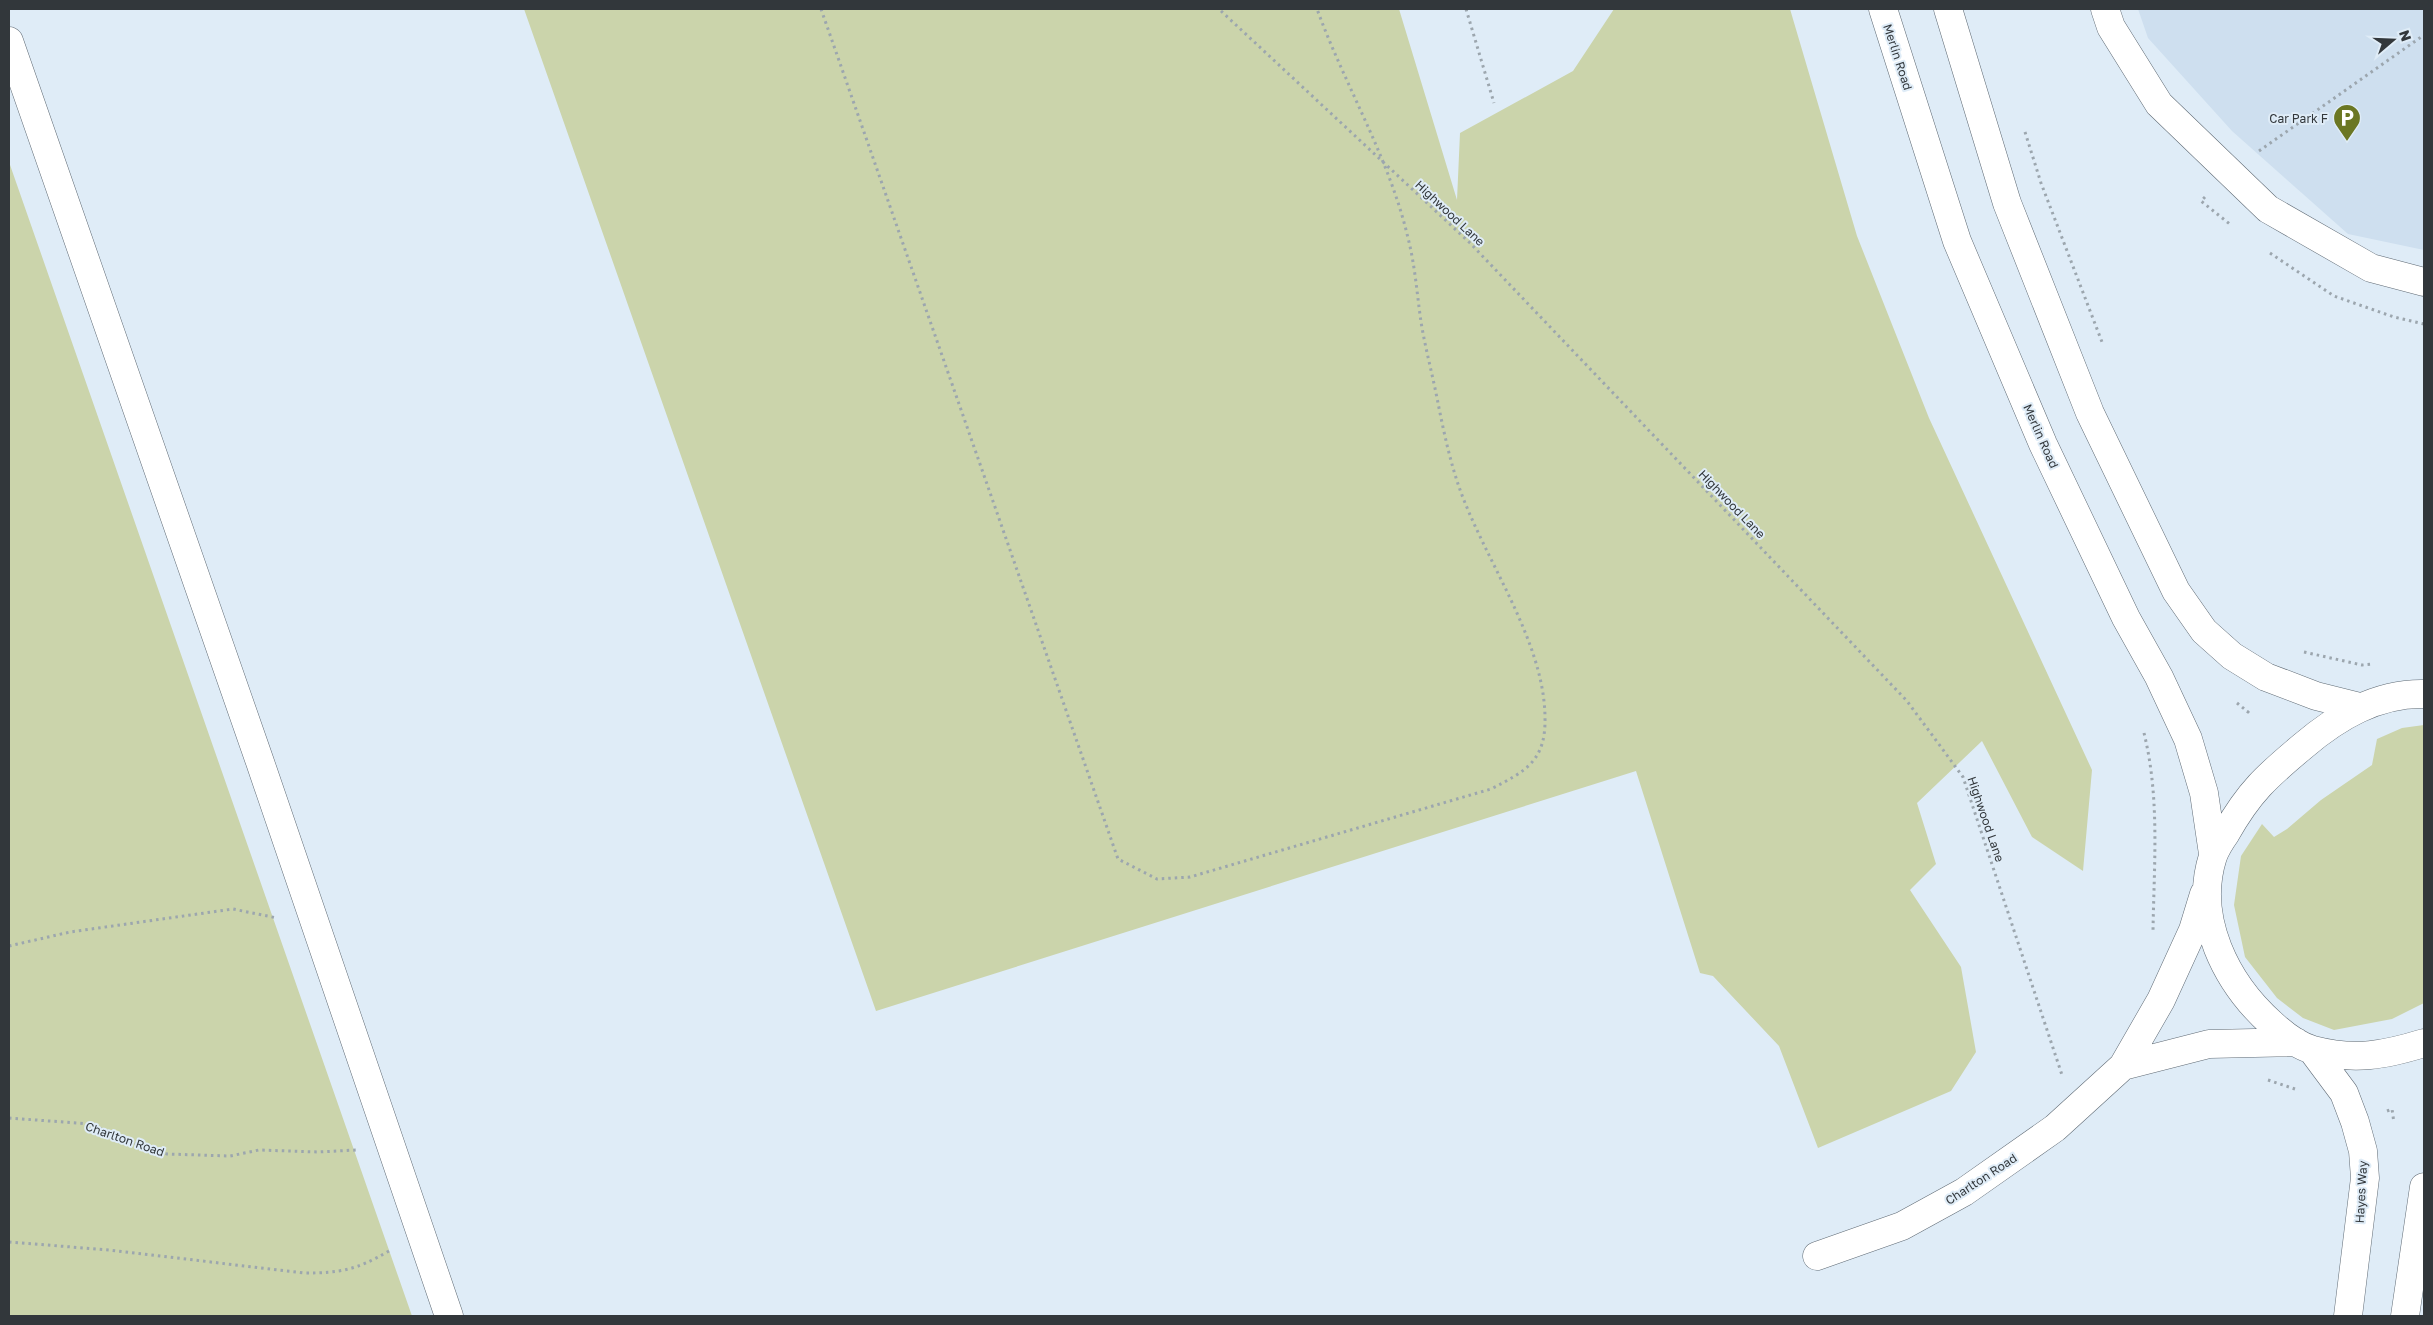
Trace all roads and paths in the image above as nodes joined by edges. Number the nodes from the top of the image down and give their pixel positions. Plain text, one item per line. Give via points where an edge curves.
1 (821, 9) edge
2 (1317, 9) edge
3 (1466, 9) edge
4 (1883, 9) edge
5 (1948, 9) edge
6 (2105, 9) edge
7 (1221, 11) dead end
8 (2424, 35) edge
9 (9, 41) edge
10 (1494, 103) dead end
11 (2023, 128) dead end
12 (1386, 166) junction
13 (2228, 172) junction
14 (2424, 282) edge
15 (2105, 349) dead end
16 (2299, 651) dead end
17 (2379, 663) dead end
18 (2424, 693) edge
19 (2360, 707) junction
20 (2213, 854) junction
21 (2206, 885) junction
22 (316, 925) junction
23 (9, 946) edge
24 (2424, 1043) edge
25 (2304, 1046) junction
26 (2123, 1066) junction
27 (2265, 1079) dead end
28 (2300, 1093) dead end
29 (2074, 1112) junction
30 (9, 1118) edge
31 (391, 1146) junction
32 (2424, 1187) edge
33 (421, 1233) junction
34 (9, 1242) edge
35 (1817, 1256) dead end
36 (449, 1316) edge
37 (2348, 1316) edge
38 (2405, 1316) edge

1 - 12 path via 1118,859 1157,879 1190,878 1491,789 1522,773 1541,752 1545,718 1540,676 1515,610 1472,524 1457,481 1421,324 1409,238
2 - 12 path via 1330,45
3 - 10 path
4 - 20 street, Merlin Road via 1957,241 2043,444 2188,739 2204,793
5 - 19 street via 2006,202 2090,413 2176,591 2204,631 2232,656 2266,677 2316,696
6 - 13 street via 2111,27 2159,104
7 - 12 path, Highwood Lane
8 - 13 path
9 - 22 street
11 - 15 path
12 - 29 path, Highwood Lane via 1470,243 1907,701 1958,770
13 - 14 street via 2268,209 2371,268
16 - 17 path via 2362,665
18 - 19 street via 2402,695
19 - 20 street via 2318,734 2263,779 2240,808
20 - 21 street, Charlton Road
21 - 25 street via 2211,925 2222,961 2237,987 2257,1011
21 - 26 street, Charlton Road via 2193,930 2161,1000
22 - 23 path via 233,910 70,932
22 - 31 street
24 - 25 street, Charlton Road via 2367,1057 2345,1056
25 - 26 street, Charlton Road via 2209,1044
25 - 37 street, Hayes Way via 2344,1093 2363,1151 2365,1178
26 - 29 street, Charlton Road
27 - 28 path via 2293,1087
29 - 35 street, Charlton Road via 2006,1164 1930,1212 1902,1226
30 - 31 path, Charlton Road via 90,1124 167,1154 230,1156 259,1150 337,1152
31 - 33 street
32 - 38 street
33 - 34 path via 362,1266 335,1273 304,1273
33 - 36 street

